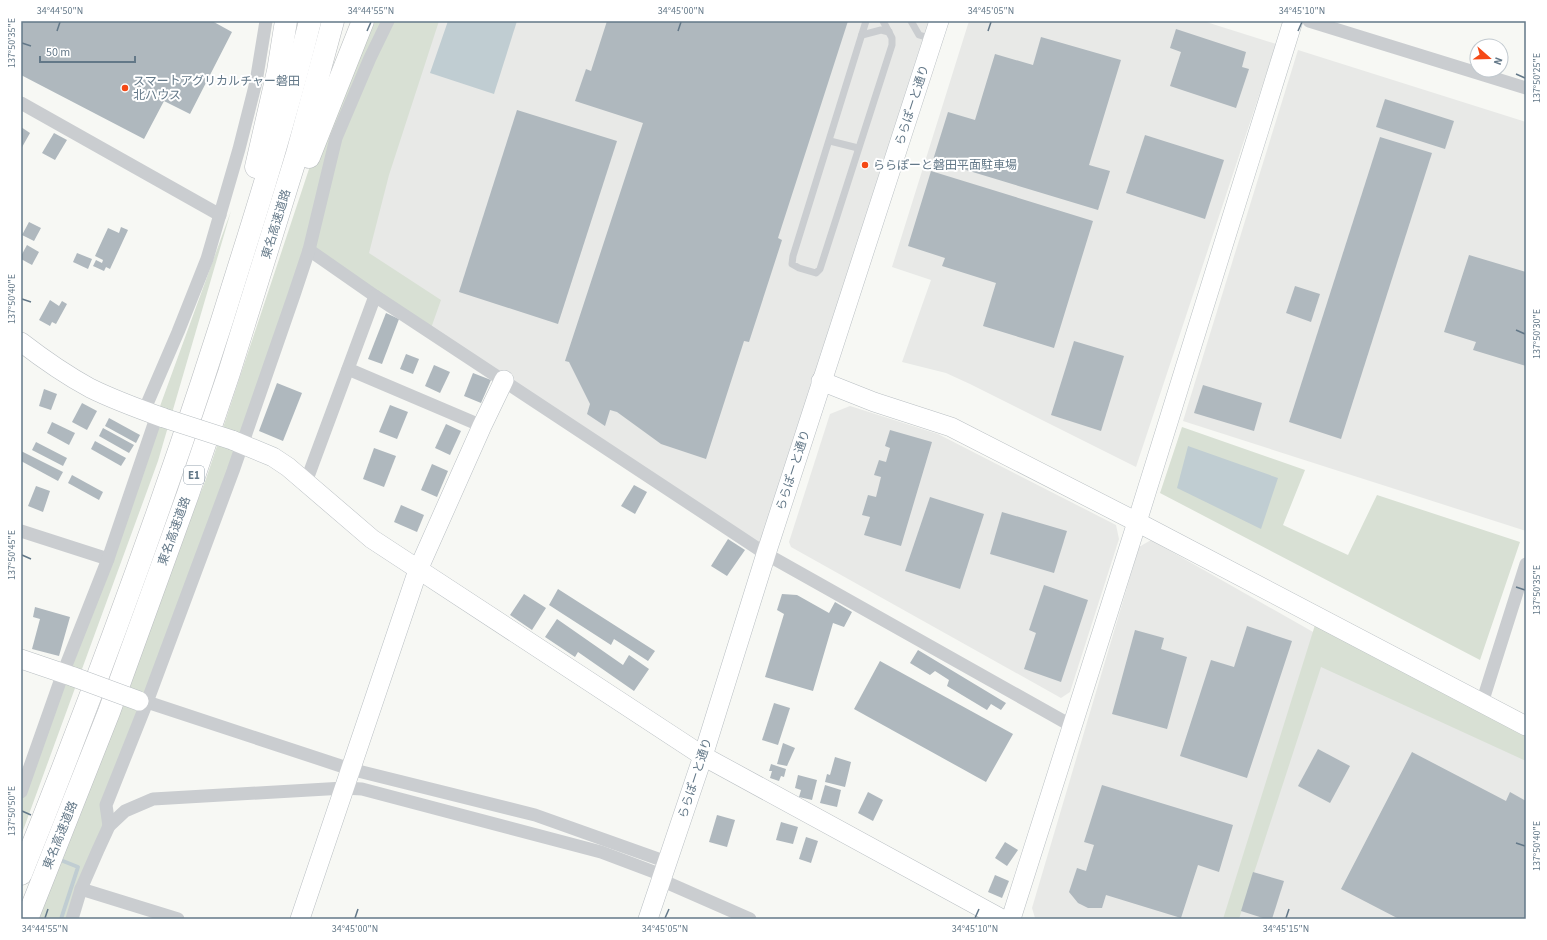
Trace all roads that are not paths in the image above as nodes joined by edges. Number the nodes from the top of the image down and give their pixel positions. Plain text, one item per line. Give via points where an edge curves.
1 (266, 21) edge
2 (286, 21) edge
3 (310, 21) edge
4 (333, 21) edge
5 (363, 21) edge
6 (388, 21) edge
7 (866, 21) edge
8 (883, 21) edge
9 (911, 21) edge
10 (939, 21) edge
11 (1293, 21) edge
12 (1309, 21) edge
13 (889, 32) junction
14 (862, 35) junction
15 (933, 39) junction
16 (1526, 88) edge
17 (21, 103) edge
18 (830, 141) junction
19 (858, 148) junction
20 (220, 215) junction
21 (309, 250) junction
22 (375, 296) junction
23 (21, 342) edge
24 (208, 366) junction
25 (348, 369) junction
26 (229, 373) junction
27 (504, 380) junction
28 (821, 382) junction
29 (155, 415) junction
30 (482, 426) junction
31 (237, 442) junction
32 (306, 482) junction
33 (1137, 522) junction
34 (21, 531) edge
35 (766, 554) junction
36 (108, 559) junction
37 (1526, 564) edge
38 (418, 570) junction
39 (21, 659) edge
40 (69, 675) junction
41 (143, 701) junction
42 (1482, 703) junction
43 (1072, 726) junction
44 (1526, 726) edge
45 (703, 756) junction
46 (350, 769) junction
47 (344, 788) junction
48 (21, 792) edge
49 (110, 826) junction
50 (663, 872) junction
51 (21, 874) edge
52 (81, 889) junction
53 (27, 919) edge
54 (72, 919) edge
55 (178, 919) edge
56 (300, 919) edge
57 (648, 919) edge
58 (750, 919) edge
59 (1002, 919) edge
60 (1011, 919) edge

1 - 20 street via 256,82
2 - 24 highway via 263,138 226,282
3 - 24 highway, 東名高速道路 / E1 via 276,148
4 - 26 highway, 東名高速道路 / E1 via 297,154
5 - 26 highway via 315,140
6 - 21 street via 336,138
7 - 14 lane
8 - 13 lane
9 - 15 lane via 919,35
10 - 15 street, ららぽーと通り
11 - 33 street
12 - 16 street
13 - 14 lane via 881,30
13 - 19 lane via 892,45
14 - 18 lane
15 - 28 street, ららぽーと通り
17 - 20 street
18 - 19 lane
18 - 19 lane via 792,264 816,273 820,269
20 - 29 street via 207,259 178,332
21 - 22 street
21 - 31 street
22 - 25 street
22 - 27 street
23 - 29 street via 90,388
24 - 51 highway, 東名高速道路 / E1 via 168,487 93,691
25 - 30 street
25 - 32 street
26 - 53 highway, 東名高速道路 / E1 via 109,712
27 - 30 street
27 - 35 street
28 - 33 street via 951,427
28 - 35 street, ららぽーと通り
29 - 31 street, bridge
29 - 36 street
30 - 38 street
31 - 32 street via 273,457
31 - 41 street
32 - 38 street via 372,539
33 - 42 street
33 - 43 street
34 - 36 street
35 - 43 street
35 - 45 street, ららぽーと通り
36 - 40 street
37 - 42 street
38 - 45 street
38 - 46 street
39 - 40 street
40 - 41 street, bridge
40 - 48 street
41 - 46 street
41 - 49 street via 106,805
42 - 44 street
43 - 60 street
45 - 50 street, ららぽーと通り
45 - 59 street
46 - 47 street
46 - 50 street via 535,815
47 - 49 street via 153,799 125,811
47 - 50 street via 362,789 601,852
47 - 56 street
49 - 52 street
50 - 57 street, ららぽーと通り
50 - 58 street
52 - 54 street
52 - 55 street

